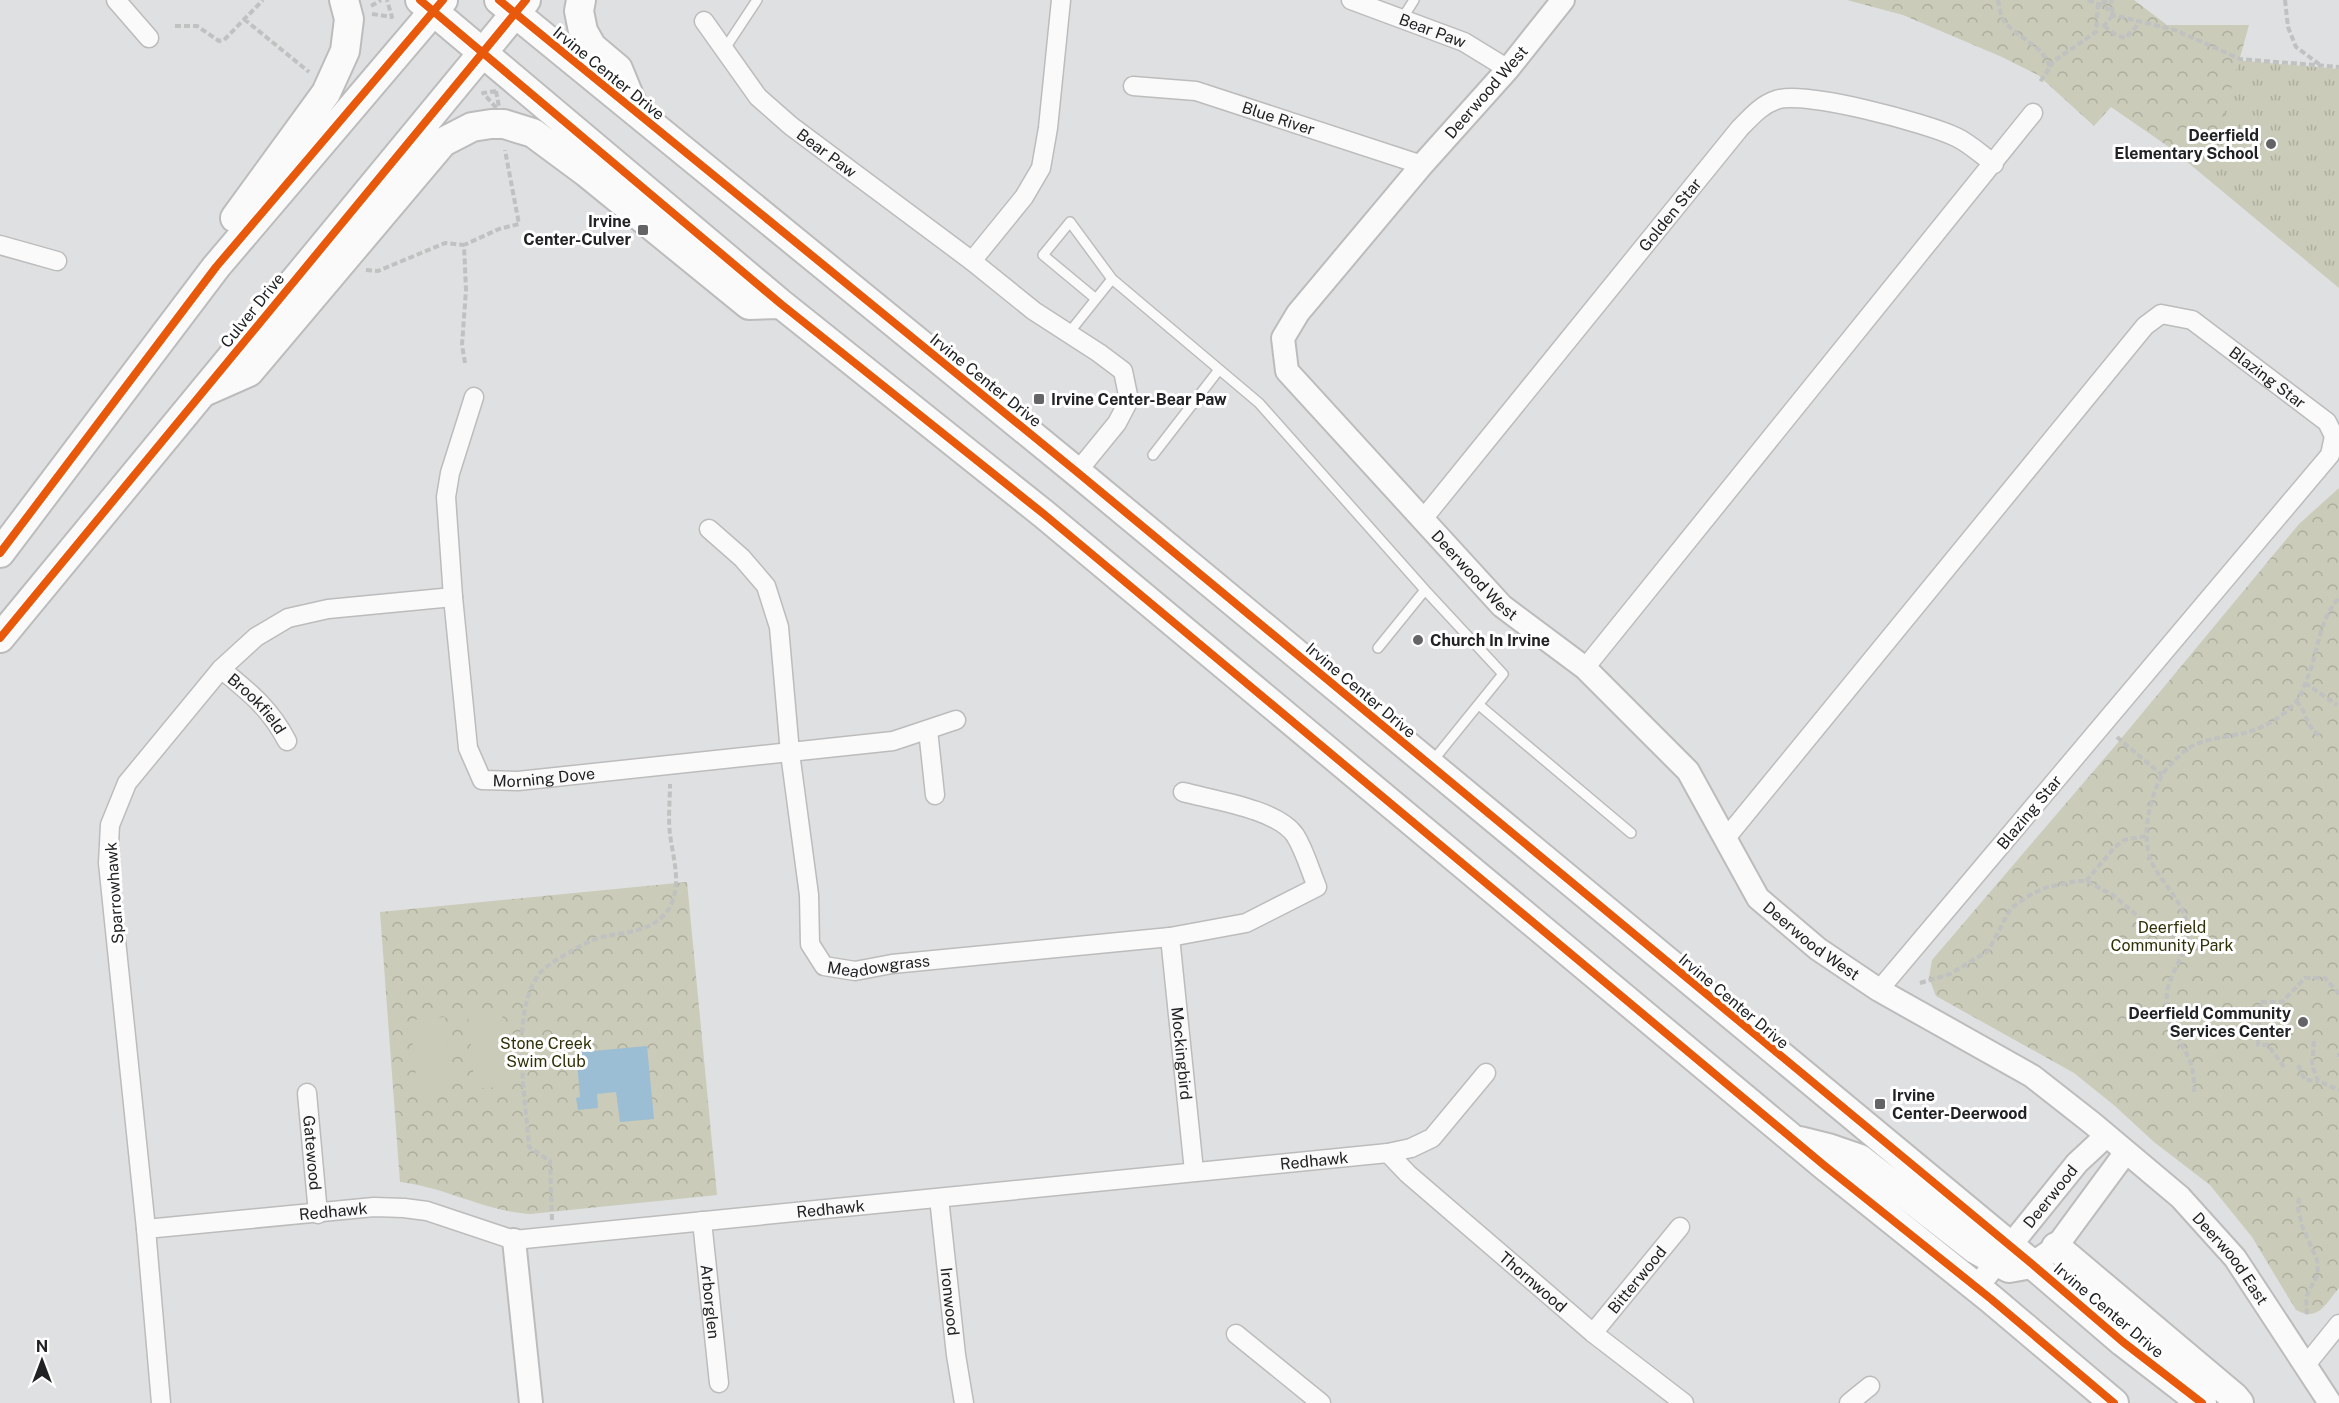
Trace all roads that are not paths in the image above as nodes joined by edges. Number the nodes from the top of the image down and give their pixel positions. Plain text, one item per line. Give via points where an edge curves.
1 (116, 0) edge
2 (344, 0) edge
3 (581, 0) edge
4 (757, 0) edge
5 (1061, 0) edge
6 (1351, 0) edge
7 (1414, 0) edge
8 (1563, 0) edge
9 (432, 4) edge
10 (513, 4) edge
11 (1402, 19) junction
12 (704, 21) dead end
13 (149, 38) dead end
14 (724, 50) junction
15 (482, 52) junction
16 (1508, 69) junction
17 (1133, 86) dead end
18 (634, 110) junction
19 (2032, 113) dead end
20 (1994, 164) junction
21 (1422, 165) junction
22 (0, 245) edge
23 (57, 261) dead end
24 (972, 261) junction
25 (216, 267) junction
26 (1112, 279) junction
27 (1096, 299) junction
28 (781, 304) junction
29 (1067, 334) junction
30 (1218, 370) junction
31 (202, 393) junction
32 (474, 397) dead end
33 (1153, 455) dead end
34 (1077, 472) junction
35 (1424, 519) junction
36 (709, 529) dead end
37 (0, 553) edge
38 (1425, 590) junction
39 (453, 597) junction
40 (0, 638) edge
41 (1378, 648) dead end
42 (1585, 668) junction
43 (221, 669) junction
44 (1479, 705) junction
45 (956, 720) dead end
46 (928, 730) junction
47 (286, 741) dead end
48 (790, 753) junction
49 (1430, 765) junction
50 (1184, 792) dead end
51 (935, 795) dead end
52 (1630, 833) dead end
53 (1726, 838) junction
54 (1170, 937) junction
55 (1879, 990) junction
56 (1486, 1073) dead end
57 (307, 1093) dead end
58 (2106, 1136) junction
59 (1794, 1140) junction
60 (2126, 1152) junction
61 (1388, 1153) junction
62 (1194, 1171) junction
63 (939, 1198) junction
64 (318, 1214) junction
65 (702, 1221) junction
66 (1680, 1227) dead end
67 (146, 1229) junction
68 (514, 1240) junction
69 (2056, 1247) junction
70 (2003, 1254) junction
71 (2032, 1264) junction
72 (1976, 1288) junction
73 (2339, 1324) edge
74 (1593, 1333) junction
75 (1236, 1334) dead end
76 (2305, 1366) junction
77 (719, 1383) dead end
78 (1870, 1386) dead end
79 (161, 1403) edge
80 (531, 1403) edge
81 (964, 1403) edge
82 (1321, 1403) edge
83 (1684, 1403) edge
84 (1849, 1403) edge
85 (2114, 1403) edge
86 (2202, 1403) edge
87 (2239, 1403) edge
88 (2330, 1403) edge

1 - 13 street
2 - 25 main road via 349,18 345,51 326,93 232,222
3 - 18 main road via 583,31 592,47 618,69
4 - 14 lane
5 - 24 street via 1041,168 1024,197
6 - 11 street, Bear Paw
7 - 11 lane
8 - 16 street, Deerwood West
9 - 15 main road
9 - 25 main road
10 - 15 main road, Culver Drive
10 - 18 main road, Irvine Center Drive
11 - 16 street, Bear Paw via 1464,42
12 - 14 street, Bear Paw
14 - 24 street, Bear Paw via 758,97 791,126
15 - 28 main road
15 - 31 main road, Culver Drive
16 - 21 street, Deerwood West
17 - 21 street, Blue River via 1197,91
18 - 34 main road, Irvine Center Drive
19 - 20 street
20 - 35 street, Golden Star via 1958,137 1914,122 1805,97 1777,99 1761,108 1740,128
20 - 42 street
21 - 35 street, Deerwood West via 1298,312 1283,338 1287,370
22 - 23 street
24 - 29 street, Bear Paw
25 - 37 main road
26 - 27 lane
26 - 27 lane via 1070,222 1043,255
26 - 30 lane
27 - 29 lane
28 - 31 main road via 748,305 533,132 504,124 472,127 443,142 249,372
28 - 59 main road via 1045,515
29 - 34 street, Bear Paw via 1123,371 1129,400 1117,423
30 - 33 lane
30 - 38 lane via 1259,403
31 - 40 main road, Culver Drive
32 - 39 street, Morning Dove via 450,473 447,497
34 - 49 main road, Irvine Center Drive
35 - 42 street, Deerwood West via 1502,606
36 - 48 street, Meadowgrass via 766,586 779,627
38 - 41 lane
38 - 44 lane via 1503,674
39 - 43 street, Sparrowhawk via 327,609 288,618 256,637
39 - 48 street, Morning Dove via 468,748 482,780 518,781
42 - 53 street, Deerwood West via 1688,771
43 - 47 street, Brookfield via 261,702
43 - 67 street, Sparrowhawk via 127,783 110,825 108,863
44 - 49 lane
44 - 52 lane
45 - 46 street, Morning Dove
46 - 48 street, Morning Dove via 893,741
46 - 51 street
48 - 54 street, Meadowgrass via 809,895 810,944 824,966 855,971
49 - 70 main road, Irvine Center Drive
50 - 54 street, Meadowgrass via 1260,812 1278,821 1293,833 1317,887 1246,923
53 - 55 street, Deerwood West via 1758,898 1818,949
53 - 55 street, Blazing Star via 2145,326 2161,314 2192,320 2327,422 2334,436 2330,455
54 - 62 street, Mockingbird
55 - 58 street, Deerwood West via 2032,1076
56 - 61 street, Redhawk via 1432,1138
57 - 64 street, Gatewood
58 - 60 street, Deerwood East
58 - 70 street, Deerwood via 2077,1163
59 - 70 main road via 1860,1159 1975,1250
59 - 72 main road
60 - 69 street, Deerwood
60 - 76 street, Deerwood East via 2180,1197 2235,1258
61 - 62 street, Redhawk
61 - 74 street, Thornwood
62 - 63 street, Redhawk
63 - 65 street, Redhawk
63 - 81 street, Ironwood
64 - 67 street, Redhawk
64 - 68 street, Redhawk via 374,1207 404,1208 451,1218
65 - 68 street, Redhawk
65 - 77 street, Arborglen
66 - 74 street, Bitterwood
67 - 79 street, Sparrowhawk
68 - 80 street
69 - 71 street, Deerwood
69 - 87 main road
70 - 71 main road, Irvine Center Drive
70 - 72 street, Deerwood
71 - 86 main road, Irvine Center Drive
72 - 85 main road
73 - 76 street
74 - 83 street, Thornwood
75 - 82 street
76 - 88 street, Deerwood East
78 - 84 street

